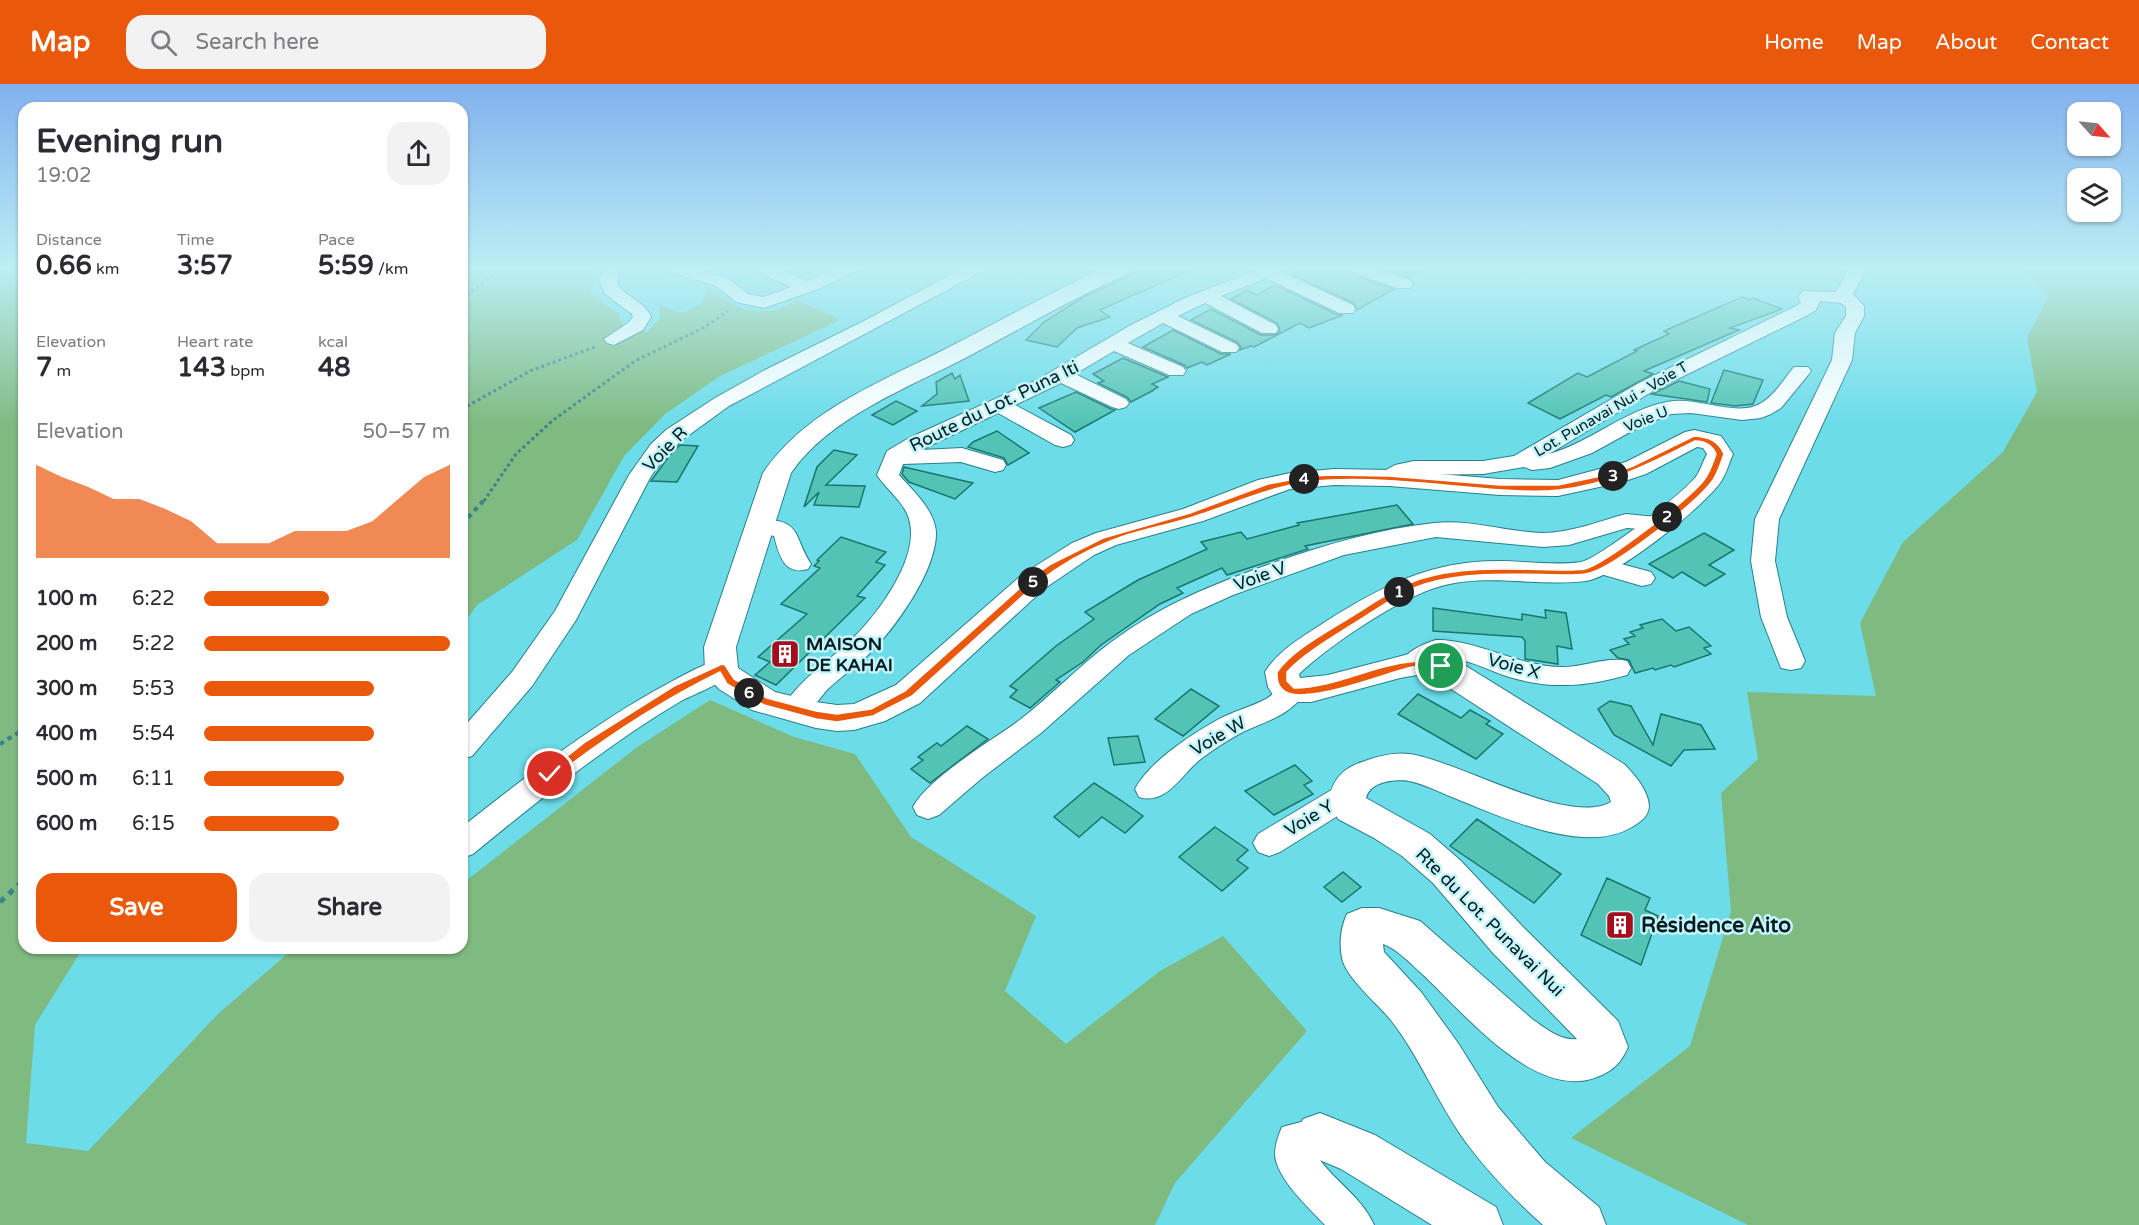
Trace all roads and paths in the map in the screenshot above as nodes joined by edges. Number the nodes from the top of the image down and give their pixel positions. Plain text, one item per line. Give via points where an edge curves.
1 (640, 320) edge
2 (715, 320) edge
3 (880, 320) edge
4 (1016, 320) edge
5 (1156, 320) edge
6 (1172, 320) edge
7 (1252, 320) edge
8 (1782, 320) edge
9 (1852, 320) edge
10 (1269, 329) dead end
11 (614, 339) joint
12 (1115, 344) junction
13 (1228, 348) dead end
14 (1176, 371) dead end
15 (1061, 375) junction
16 (1821, 402) junction
17 (1119, 403) dead end
18 (999, 405) junction
19 (468, 406) edge
20 (1063, 440) dead end
21 (894, 458) junction
22 (1516, 463) junction
23 (995, 465) dead end
24 (1389, 478) junction
25 (468, 518) edge
26 (1658, 523) junction
27 (760, 526) junction
28 (799, 564) dead end
29 (1599, 566) junction
30 (1642, 578) dead end
31 (1791, 662) dead end
32 (1414, 663) junction
33 (722, 668) junction
34 (1617, 668) dead end
35 (1292, 691) junction
36 (795, 710) junction
37 (18, 733) edge
38 (468, 741) edge
39 (0, 744) edge
40 (1150, 789) dead end
41 (1349, 794) junction
42 (928, 807) dead end
43 (468, 840) edge
44 (1269, 843) dead end
45 (18, 886) edge
46 (0, 902) edge
47 (1320, 1136) joint
48 (1353, 1225) edge
49 (1478, 1225) edge
50 (1581, 1225) edge

1 - 11 street
2 - 25 path via 635,361 552,420 516,454 481,506
3 - 38 street, Voie R via 722,402 659,449 640,475 567,614 522,679
4 - 27 main road via 842,414 813,434 782,461
5 - 12 street, Route du Lot. Puna Iti
6 - 13 street
7 - 10 street
8 - 22 street, Lot. Punavai Nui - Voie T via 1646,387
9 - 16 street via 1845,333 1842,360
11 - 19 path via 530,371
12 - 14 street
12 - 15 street, Route du Lot. Puna Iti
15 - 17 street
15 - 18 street, Route du Lot. Puna Iti
16 - 22 street, Voie U via 1795,378 1766,410 1743,413 1669,408 1569,455 1543,462
16 - 31 street via 1767,519 1763,561 1774,617
18 - 20 street
18 - 21 street, Route du Lot. Puna Iti via 917,443
21 - 23 street via 962,455
21 - 36 street, Route du Lot. Puna Iti via 888,475 922,519 918,562 885,618 866,641 803,696
22 - 24 street, Lot. Punavai Nui - Voie T via 1414,468
24 - 26 main road via 1558,488 1636,468 1694,438 1712,442 1720,454 1709,479 1679,510
24 - 36 main road via 1290,481 1106,540 1034,580 938,669 891,704 873,712 837,718
26 - 29 main road
26 - 42 street, Voie V via 1626,521 1569,538 1543,540 1455,530 1412,534 1338,549 1224,589 1182,608 1127,644
27 - 28 street via 785,532 793,559
27 - 33 main road via 720,647
29 - 30 street
29 - 35 main road via 1571,573 1471,572 1423,581 1362,614 1289,664 1282,672 1282,681
32 - 34 street, Voie X via 1441,649 1458,650 1531,674 1576,676
32 - 35 main road via 1322,689
32 - 41 main road via 1441,666 1611,774 1624,788 1630,809 1624,816 1610,820 1550,817 1412,768 1388,766 1364,775
33 - 36 main road via 731,681 746,691
33 - 43 street via 678,688 588,744
35 - 40 street, Voie W via 1278,705 1230,726 1190,751
37 - 39 path
41 - 44 street, Voie Y
41 - 50 main road, Rte du Lot. Punavai Nui via 1352,809 1416,845 1447,872 1602,1035 1606,1047 1598,1056 1588,1059 1555,1057 1541,1051 1510,1029 1405,934 1373,924 1362,926 1363,959 1406,1006 1481,1123 1528,1179
45 - 46 path
47 - 48 street via 1296,1141 1295,1157 1311,1182
47 - 49 main road via 1358,1152

